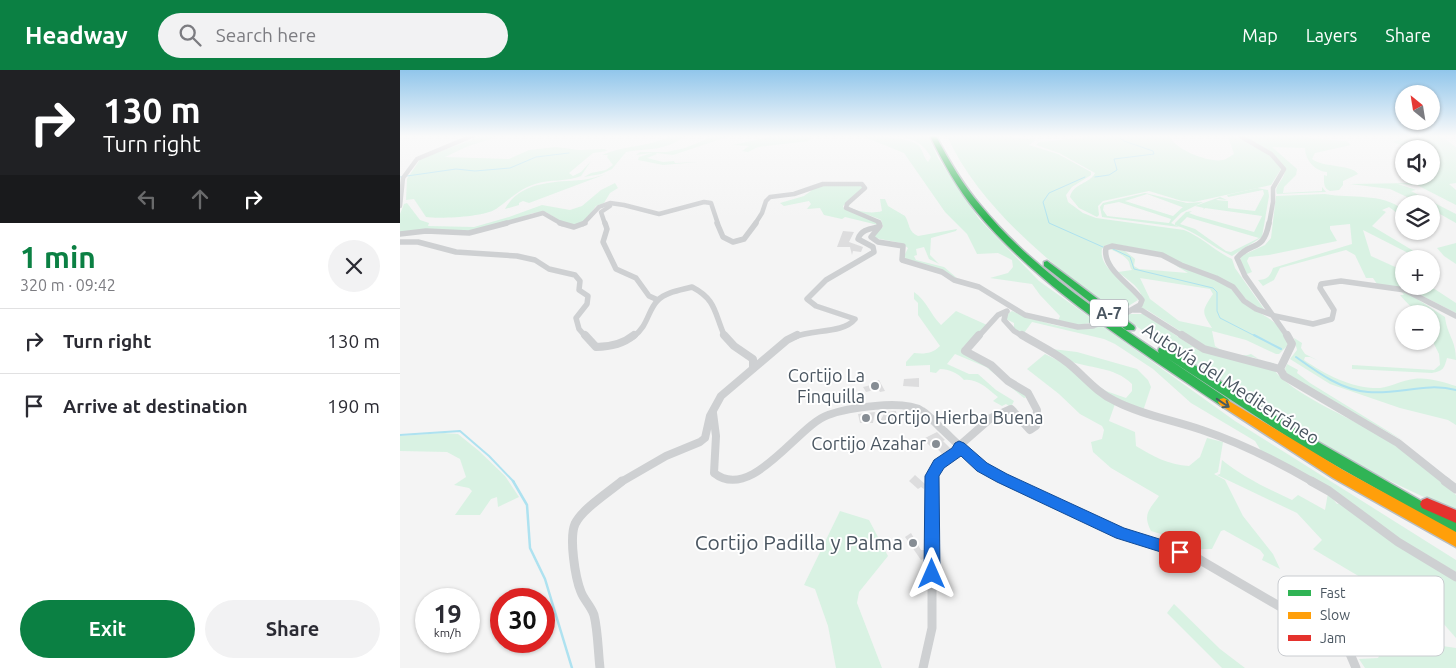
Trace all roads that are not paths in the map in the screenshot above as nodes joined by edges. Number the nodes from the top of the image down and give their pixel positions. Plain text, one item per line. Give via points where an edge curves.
1 (414, 164) edge
2 (947, 164) edge
3 (956, 164) edge
4 (1282, 164) edge
5 (615, 203) junction
6 (400, 206) edge
7 (880, 226) junction
8 (400, 234) edge
9 (400, 242) edge
10 (658, 300) junction
11 (1009, 310) junction
12 (1134, 310) junction
13 (1126, 313) tunnel mouth
14 (1275, 316) junction
15 (1456, 316) edge
16 (1093, 326) tunnel mouth
17 (753, 368) junction
18 (1280, 369) junction
19 (713, 413) junction
20 (1244, 417) junction
21 (959, 446) junction
22 (1315, 448) junction
23 (1456, 489) edge
24 (1456, 517) edge
25 (1456, 528) edge
26 (1456, 540) edge
27 (1456, 549) edge
28 (1456, 576) edge
29 (1278, 605) edge
30 (1351, 656) edge
31 (600, 668) edge
32 (923, 668) edge
33 (1356, 668) edge

1 - 6 street via 405,176
2 -> 20 highway, Autovía del Mediterráneo / A-7 via 972,200 1039,268 1098,316
3 - 22 highway, Autovía del Mediterráneo / A-7 via 979,196 1046,264 1154,345
4 - 14 street via 1284,169 1273,188 1266,237 1237,258 1241,271
5 - 7 street via 660,214 691,203 711,203 722,236 734,242 747,236 770,197 794,194 823,184 855,183 865,188 846,208 876,220
5 - 8 street via 597,207 585,224 576,227 567,227 543,213 469,233 426,231
5 - 10 street via 601,212 607,228 603,242 616,269 636,278 649,296
7 - 11 street via 871,237 878,242 903,246 902,260 979,287
7 - 17 street via 863,231 858,237 873,247 871,255 826,280 808,296 812,305 855,319 851,324 797,335
9 - 10 street via 418,242 456,252 517,256 575,274 580,281 579,290 588,296 587,304 576,318 579,328 596,347 606,348 640,332
10 - 17 street via 692,287 704,293 713,301 725,339 753,359
11 - 16 street via 1078,327
11 - 21 street via 998,316 965,350 1028,393 1037,410 1036,426 1030,430 1011,409 1004,410
11 - 28 street via 1004,320 1014,331 1067,362 1098,391 1114,401 1144,414 1205,431 1291,469 1329,491 1398,542
12 - 13 street
12 - 14 street via 1142,300 1111,268 1105,255 1106,248 1118,246 1162,255 1233,287 1256,309
12 - 18 street via 1150,315 1204,350
14 - 15 street via 1313,324 1329,322 1334,310 1320,288 1321,284 1334,281 1406,290
14 - 18 street via 1292,344
17 - 19 street via 721,396
18 - 23 street via 1294,383 1398,443
19 - 21 street via 716,436 714,473 727,480 758,470 777,458 819,419 895,403 921,410
19 - 31 street via 705,438 624,479 581,515 575,524 572,536 575,565 581,593 594,616
20 - 26 highway, Autovía del Mediterráneo / A-7
20 - 27 highway via 1271,438
21 - 29 street via 982,467 1011,482 1121,534 1195,557
21 - 32 street via 939,464 932,476 932,628
22 - 24 highway
22 - 25 highway, Autovía del Mediterráneo / A-7
30 - 33 street

